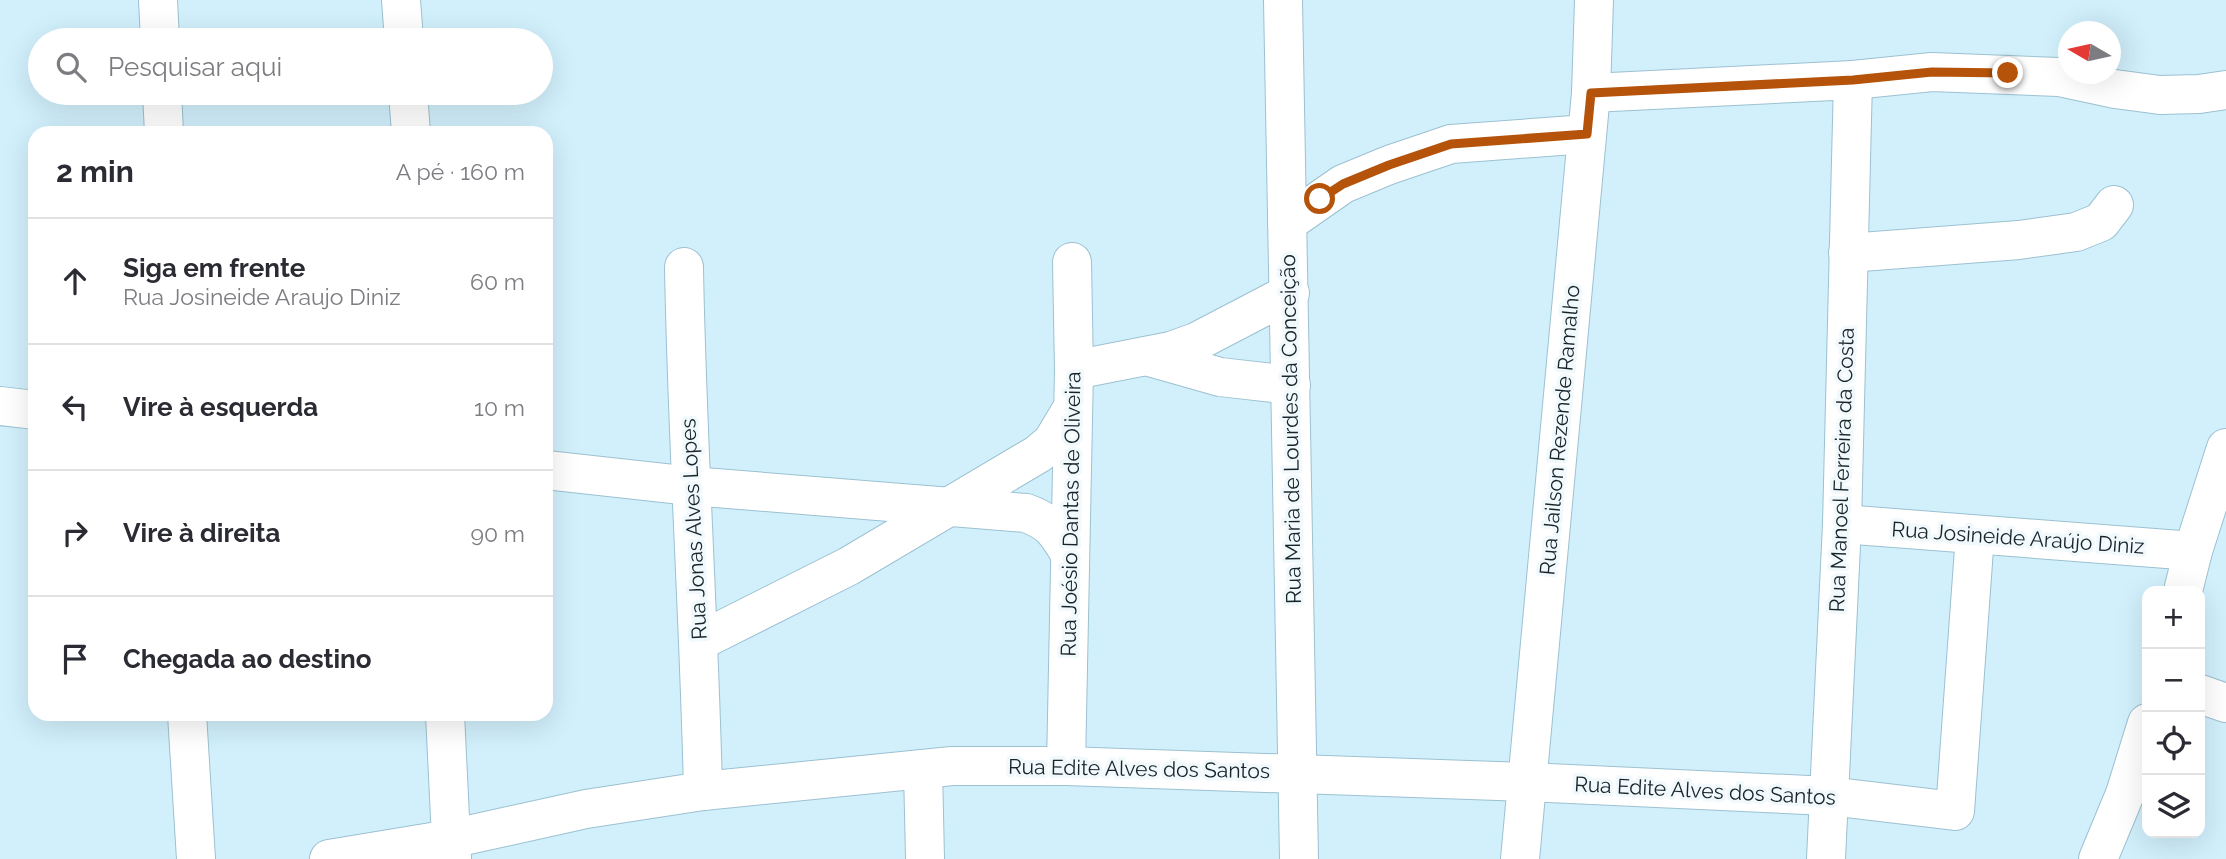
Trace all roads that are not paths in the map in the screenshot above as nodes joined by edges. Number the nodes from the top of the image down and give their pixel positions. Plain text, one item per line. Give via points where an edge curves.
1 (158, 0) edge
2 (401, 0) edge
3 (1283, 0) edge
4 (1594, 0) edge
5 (159, 28) edge
6 (403, 28) edge
7 (1853, 80) junction
8 (2226, 90) edge
9 (1591, 93) junction
10 (163, 105) edge
11 (409, 105) edge
12 (164, 126) edge
13 (410, 126) edge
14 (1587, 134) junction
15 (2115, 205) dead end
16 (1287, 223) junction
17 (1848, 253) junction
18 (1072, 262) dead end
19 (684, 267) dead end
20 (1290, 293) junction
21 (1145, 356) junction
22 (1074, 370) junction
23 (1291, 385) junction
24 (0, 406) edge
25 (1073, 407) junction
26 (28, 409) edge
27 (2226, 448) edge
28 (553, 471) edge
29 (691, 486) junction
30 (947, 508) junction
31 (1842, 524) junction
32 (1975, 536) junction
33 (2193, 551) junction
34 (1070, 554) junction
35 (2184, 586) edge
36 (700, 640) junction
37 (2205, 696) edge
38 (2226, 703) edge
39 (187, 721) edge
40 (445, 721) edge
41 (2142, 739) edge
42 (1066, 766) junction
43 (923, 769) junction
44 (1297, 773) junction
45 (1527, 782) junction
46 (703, 791) junction
47 (1829, 796) junction
48 (451, 849) edge
49 (196, 859) edge
50 (329, 859) edge
51 (925, 859) edge
52 (1299, 859) edge
53 (1520, 859) edge
54 (1826, 859) edge
55 (2098, 859) edge

1 - 5 street
2 - 6 street
3 - 16 street, Rua Maria de Lourdes da Conceição
4 - 9 street, Rua Jailson Rezende Ramalho
7 - 8 street via 1932,72 2008,73 2059,76 2160,95
7 - 9 street
7 - 17 street, Rua Manoel Ferreira da Costa
9 - 14 street, Rua Jailson Rezende Ramalho
10 - 12 street
11 - 13 street
14 - 16 street via 1451,144 1343,184
14 - 45 street, Rua Jailson Rezende Ramalho
15 - 17 street via 2101,222 2076,232
16 - 20 street, Rua Maria de Lourdes da Conceição
17 - 31 street, Rua Manoel Ferreira da Costa
18 - 22 street, Rua Joésio Dantas de Oliveira
19 - 29 street, Rua Jonas Alves Lopes
20 - 21 street via 1196,342
20 - 23 street, Rua Maria de Lourdes da Conceição
21 - 22 street
21 - 23 street via 1220,377
22 - 25 street, Rua Joésio Dantas de Oliveira
23 - 44 street, Rua Maria de Lourdes da Conceição
24 - 26 street
25 - 30 street via 1052,442 1038,454
25 - 34 street, Rua Joésio Dantas de Oliveira
27 - 33 street
28 - 29 street
29 - 30 street
29 - 36 street, Rua Jonas Alves Lopes
30 - 34 street via 1026,513 1056,531
30 - 36 street via 849,566
31 - 32 street, Rua Josineide Araújo Diniz
31 - 47 street, Rua Manoel Ferreira da Costa
32 - 33 street, Rua Josineide Araújo Diniz
32 - 47 street, Rua Edite Alves dos Santos via 1955,811
33 - 35 street
34 - 42 street, Rua Joésio Dantas de Oliveira
36 - 46 street, Rua Jonas Alves Lopes
37 - 38 street
39 - 49 street
40 - 48 street
41 - 55 street
42 - 43 street, Rua Edite Alves dos Santos
42 - 44 street, Rua Edite Alves dos Santos
43 - 46 street, Rua Edite Alves dos Santos
43 - 51 street
44 - 45 street, Rua Edite Alves dos Santos
44 - 52 street, Rua Maria de Lourdes da Conceição
45 - 47 street, Rua Edite Alves dos Santos
45 - 53 street, Rua Jailson Rezende Ramalho
46 - 48 street, Rua Edite Alves dos Santos via 586,809
47 - 54 street, Rua Manoel Ferreira da Costa
48 - 50 street, Rua Edite Alves dos Santos

